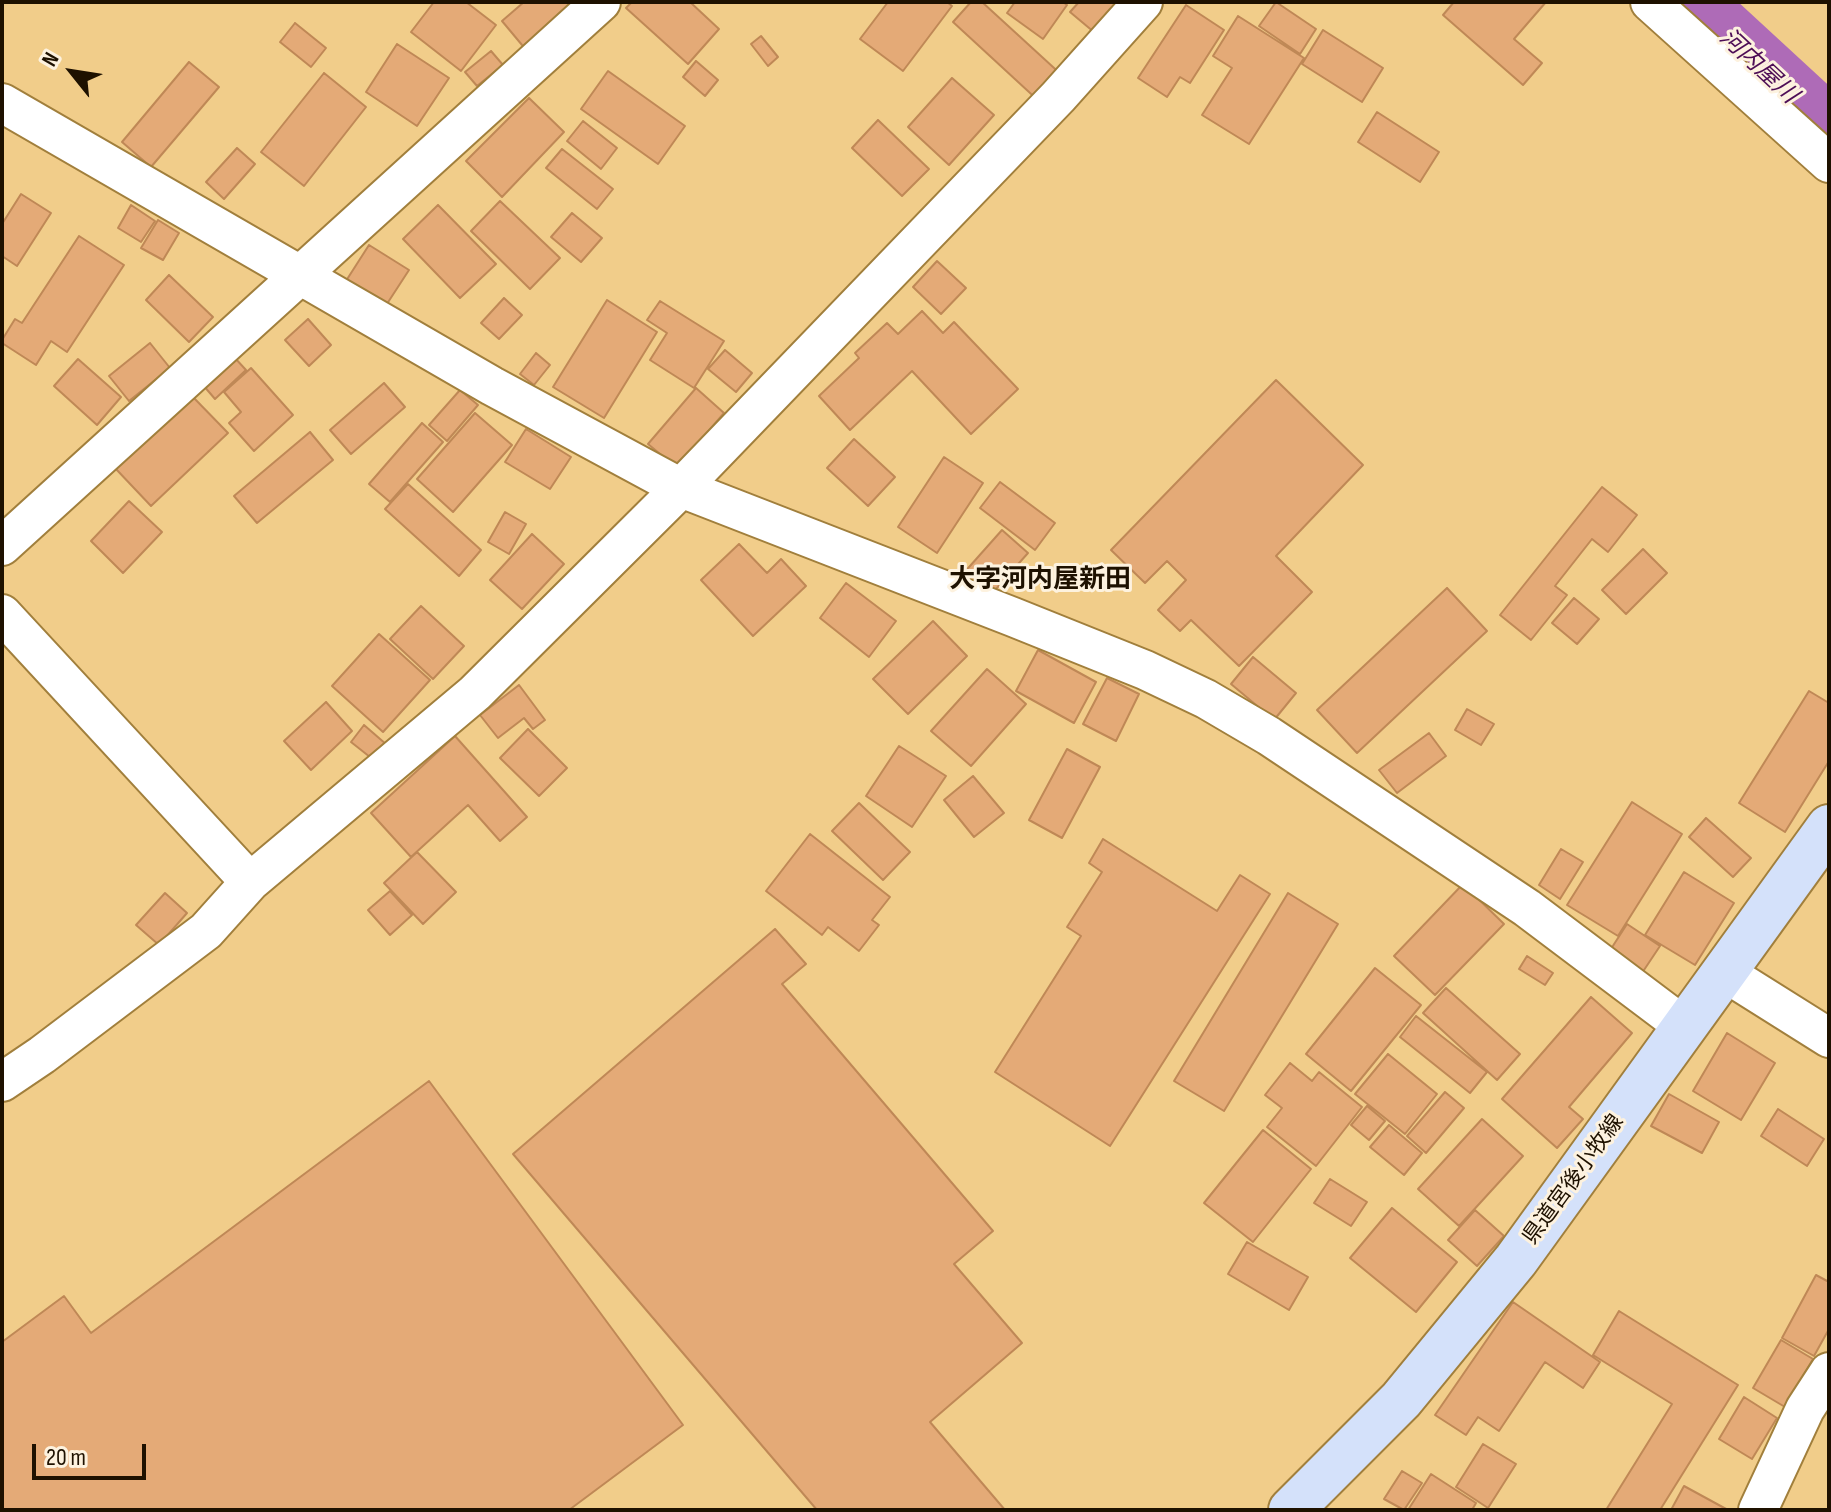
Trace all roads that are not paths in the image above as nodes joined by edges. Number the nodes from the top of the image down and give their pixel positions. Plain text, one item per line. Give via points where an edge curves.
1 (601, 2) edge
2 (1143, 2) edge
3 (1650, 2) edge
4 (2, 103) edge
5 (1829, 163) edge
6 (301, 276) junction
7 (681, 488) junction
8 (2, 546) edge
9 (2, 614) edge
10 (1829, 827) edge
11 (250, 882) junction
12 (1724, 972) junction
13 (1685, 1027) junction
14 (1829, 1038) edge
15 (2, 1082) edge
16 (1829, 1372) edge
17 (1817, 1416) edge
18 (1291, 1510) edge
19 (1758, 1510) edge

1 - 6 street
2 - 7 street
3 - 5 street
4 - 6 street
6 - 7 street
6 - 8 street
7 - 11 street via 475,693
7 - 13 street via 1145,670 1206,699 1527,908
9 - 11 street
10 - 12 main road, 県道宮後小牧線
11 - 15 street via 206,931
12 - 13 main road, 県道宮後小牧線
12 - 14 street
13 - 18 main road, 県道宮後小牧線 via 1491,1291 1401,1400
16 - 17 street
17 - 19 street

